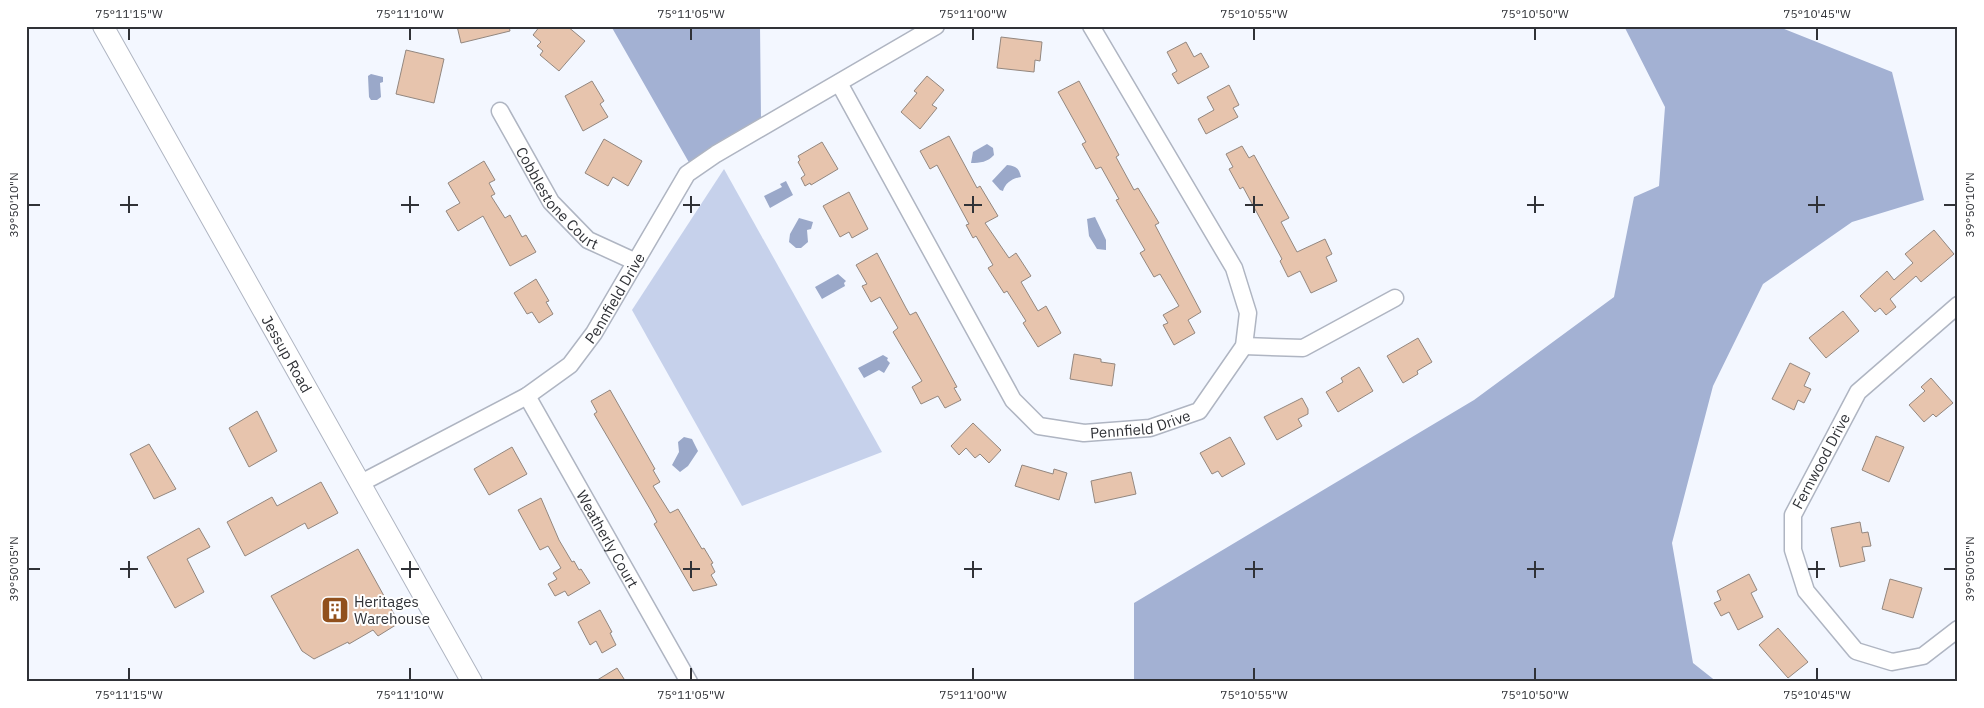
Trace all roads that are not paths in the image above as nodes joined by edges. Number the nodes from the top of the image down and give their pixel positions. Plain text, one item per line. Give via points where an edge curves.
1 (103, 26) edge
2 (936, 26) edge
3 (1091, 26) edge
4 (839, 83) junction
5 (500, 111) dead end
6 (636, 262) junction
7 (1395, 298) dead end
8 (1958, 305) edge
9 (1244, 346) junction
10 (527, 396) junction
11 (361, 483) junction
12 (1958, 629) edge
13 (472, 682) edge
14 (689, 682) edge

1 - 11 street, Jessup Road
2 - 4 street, Pennfield Drive
3 - 9 street, Pennfield Drive via 1234,268 1248,313
4 - 6 street, Pennfield Drive via 687,174
4 - 9 street, Pennfield Drive via 1013,400 1040,426 1084,433 1150,428 1199,411
5 - 6 street, Cobblestone Court via 555,207 588,240
6 - 10 street, Pennfield Drive via 594,333 570,365
7 - 9 street via 1303,348
8 - 12 street, Fernwood Drive via 1858,392 1793,515 1793,550 1806,591 1856,652 1892,662 1923,656
10 - 11 street, Pennfield Drive
10 - 14 street, Weatherly Court
11 - 13 street, Jessup Road

